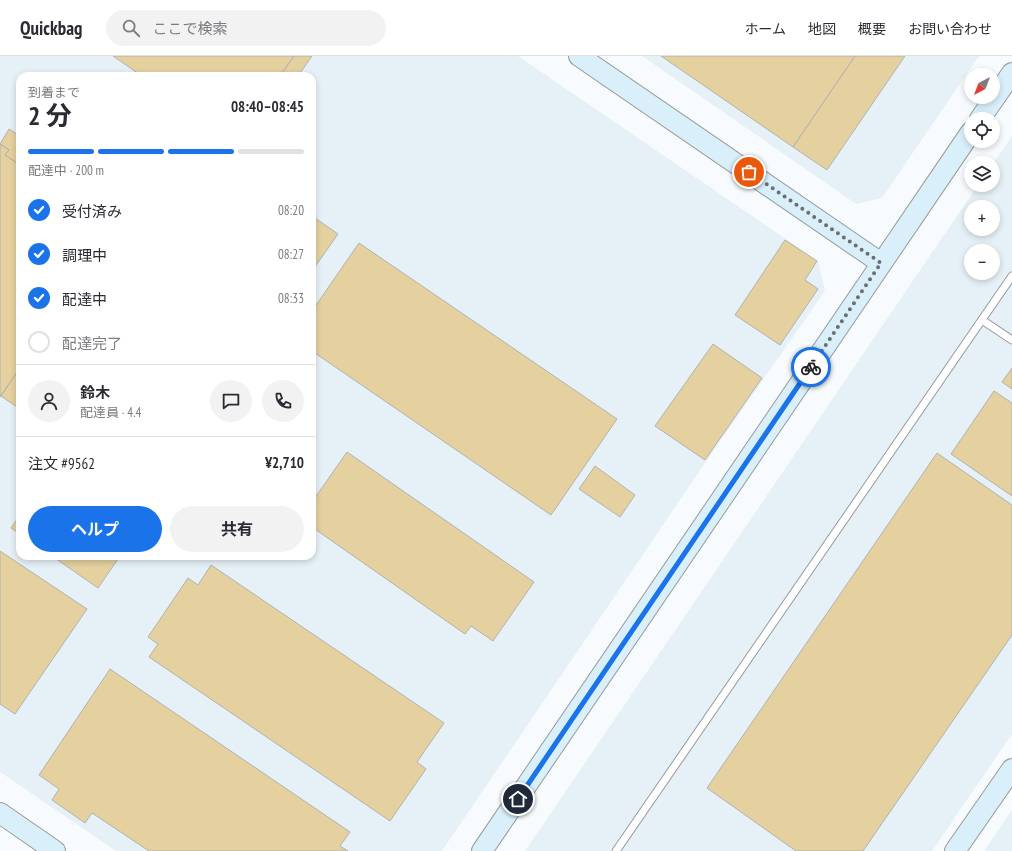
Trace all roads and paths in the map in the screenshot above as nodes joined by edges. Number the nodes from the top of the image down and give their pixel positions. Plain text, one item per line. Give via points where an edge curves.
1 (579, 56) edge
2 (1012, 73) edge
3 (985, 112) edge
4 (964, 142) edge
5 (881, 263) junction
6 (1012, 276) edge
7 (982, 320) junction
8 (1012, 340) edge
9 (1012, 769) edge
10 (0, 813) edge
11 (56, 851) edge
12 (482, 851) edge
13 (616, 851) edge
14 (955, 851) edge

1 - 5 street
2 - 3 street
4 - 5 street
5 - 12 street
6 - 7 lane
7 - 8 lane
7 - 13 lane
9 - 14 street
10 - 11 street

